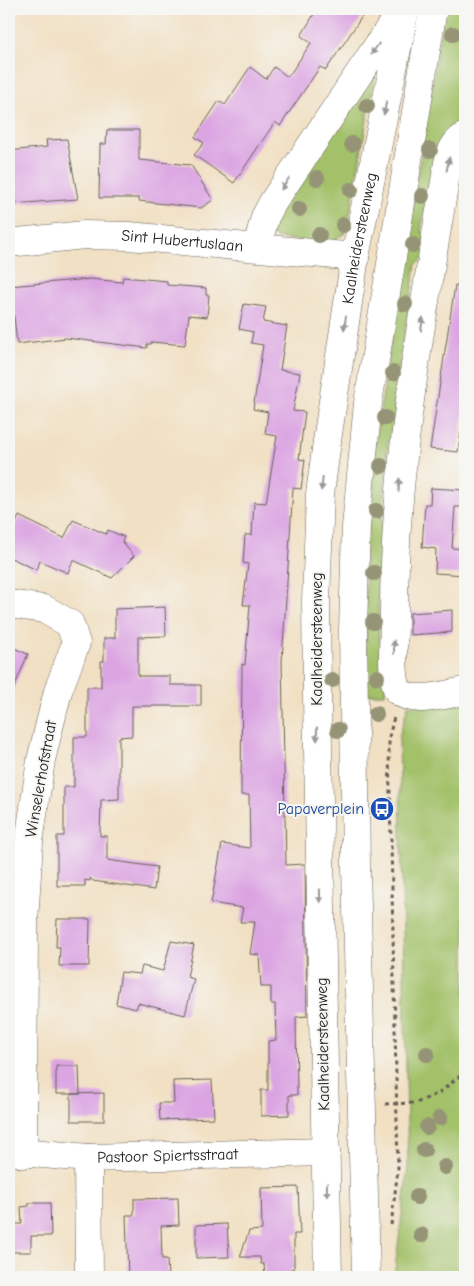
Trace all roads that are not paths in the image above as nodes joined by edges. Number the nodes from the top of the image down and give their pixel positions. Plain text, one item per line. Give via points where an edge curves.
1 (404, 9) edge
2 (433, 9) edge
3 (465, 136) edge
4 (9, 242) edge
5 (258, 247) junction
6 (355, 257) junction
7 (9, 604) edge
8 (465, 691) edge
9 (16, 919) edge
10 (16, 1152) edge
11 (326, 1152) junction
12 (88, 1158) junction
13 (89, 1277) edge
14 (328, 1277) edge
15 (366, 1277) edge

1 -> 5 street, Kaalheidersteenweg via 273,202 265,217
1 -> 6 street, Kaalheidersteenweg
2 - 15 street via 371,386 356,527 353,630 356,867
8 -> 3 street via 418,698 402,694 395,684 394,656 395,541 408,409 448,163 451,151
4 - 5 street, Sint Hubertuslaan via 84,235
5 - 6 street, Sint Hubertuslaan
6 -> 11 street, Kaalheidersteenweg via 320,494 316,600
7 - 9 street, Winselerhofstraat via 44,609 70,624 76,643 58,691 41,760
9 - 10 street, Winselerhofstraat
10 - 12 street, Pastoor Spiertsstraat
11 - 12 street, Pastoor Spiertsstraat
11 -> 14 street, Kaalheidersteenweg
12 - 13 street

